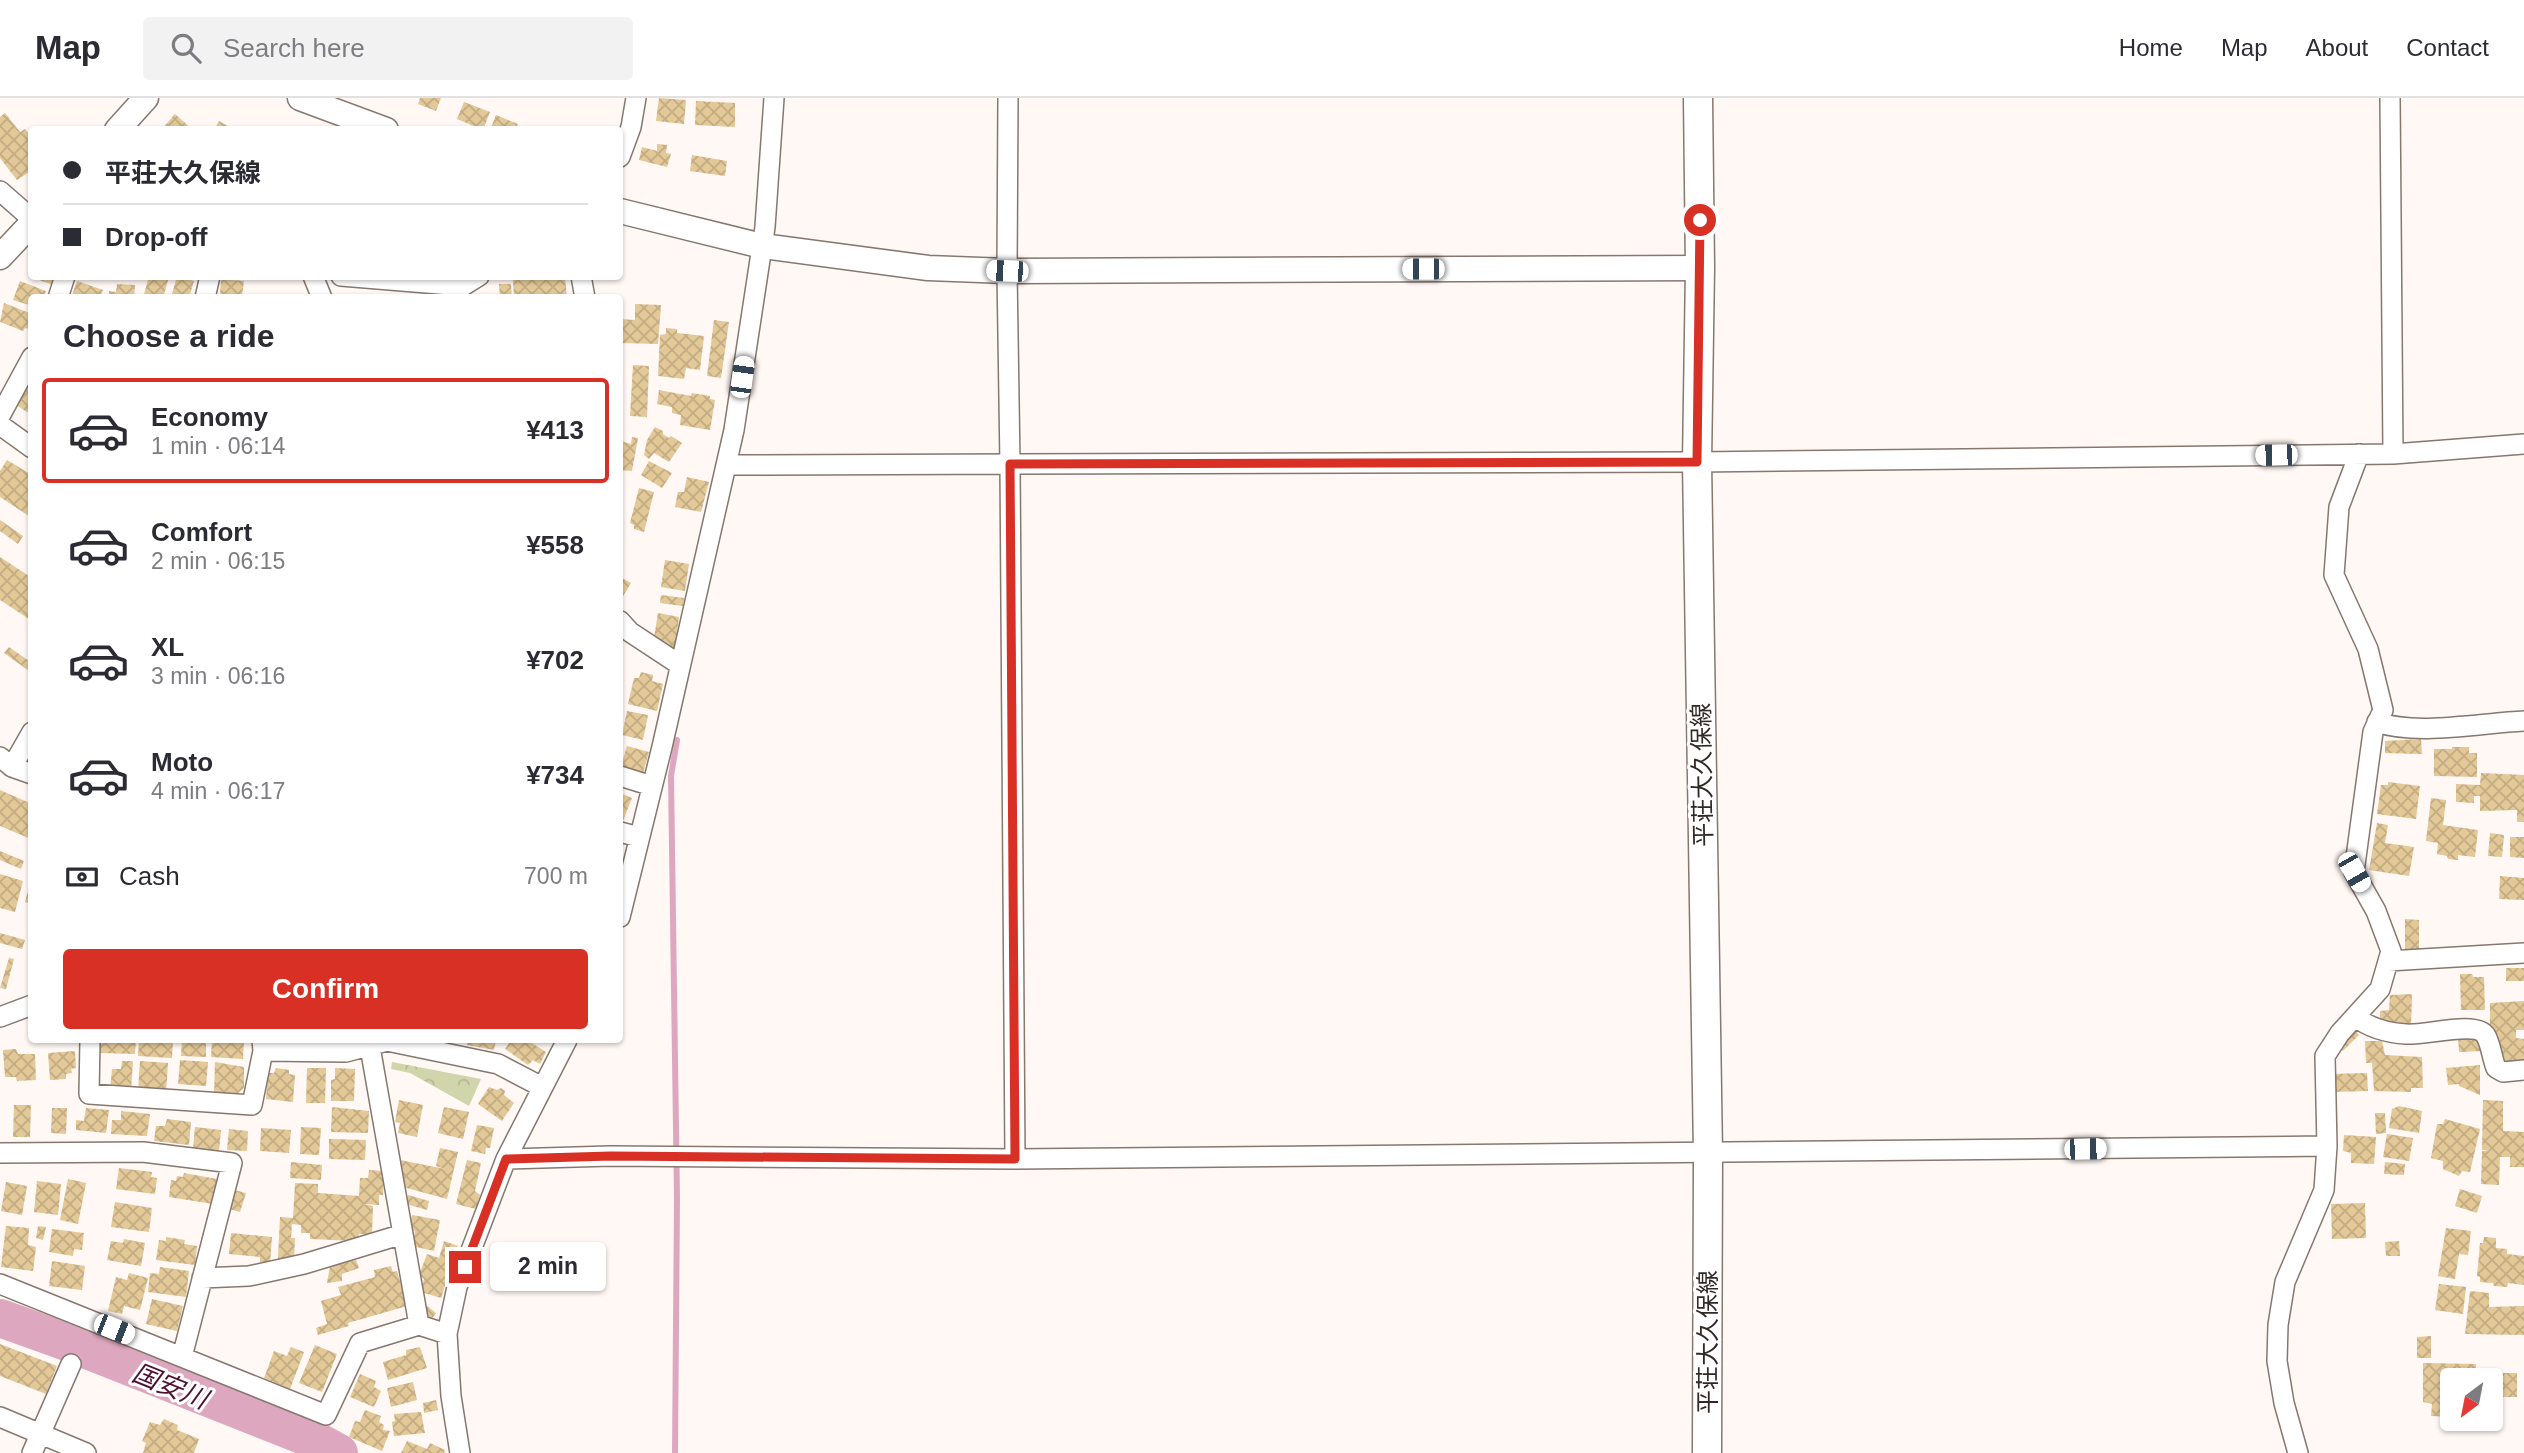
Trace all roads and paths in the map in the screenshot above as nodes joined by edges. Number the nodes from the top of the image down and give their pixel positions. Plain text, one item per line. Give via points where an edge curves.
1 (146, 98) edge
2 (300, 98) edge
3 (636, 98) edge
4 (774, 98) edge
5 (1008, 98) edge
6 (1698, 98) edge
7 (2390, 98) edge
8 (121, 126) edge
9 (375, 126) edge
10 (623, 149) edge
11 (0, 191) edge
12 (623, 212) edge
13 (28, 217) edge
14 (28, 226) edge
15 (762, 246) junction
16 (0, 257) edge
17 (1700, 268) junction
18 (1007, 271) junction
19 (388, 280) edge
20 (470, 287) edge
21 (28, 364) edge
22 (0, 416) edge
23 (0, 425) edge
24 (2524, 444) edge
25 (28, 445) edge
26 (2359, 454) junction
27 (2393, 454) junction
28 (1697, 462) junction
29 (1010, 464) junction
30 (726, 465) junction
31 (623, 624) edge
32 (680, 665) junction
33 (2524, 721) edge
34 (2377, 722) junction
35 (28, 737) edge
36 (6, 762) edge
37 (28, 772) edge
38 (623, 777) edge
39 (652, 786) junction
40 (623, 833) edge
41 (639, 837) junction
42 (623, 904) edge
43 (2524, 953) edge
44 (2388, 961) junction
45 (28, 1006) edge
46 (0, 1017) edge
47 (2355, 1017) junction
48 (90, 1043) edge
49 (371, 1043) edge
50 (397, 1043) edge
51 (562, 1043) edge
52 (262, 1045) edge
53 (2524, 1070) edge
54 (542, 1087) junction
55 (2327, 1146) junction
56 (0, 1153) edge
57 (1708, 1154) junction
58 (506, 1159) junction
59 (1015, 1159) junction
60 (403, 1234) junction
61 (202, 1278) junction
62 (0, 1284) edge
63 (419, 1325) junction
64 (447, 1334) junction
65 (182, 1357) junction
66 (71, 1364) dead end
67 (0, 1417) edge
68 (40, 1434) junction
69 (32, 1453) edge
70 (86, 1453) edge
71 (460, 1453) edge
72 (1707, 1453) edge
73 (2298, 1453) edge

1 - 8 street
2 - 9 street
3 - 10 street
4 - 15 street
5 - 18 street
6 - 17 main road, 平荘大久保線
7 - 27 street
11 - 13 street
12 - 15 street
14 - 16 street
15 - 18 street via 928,268
15 - 30 street
17 - 18 street
17 - 28 main road, 平荘大久保線
18 - 29 street
19 - 20 street
21 - 22 street
23 - 25 street
24 - 27 street
26 - 27 street
26 - 28 street
26 - 34 street via 2339,507 2334,575 2368,649 2382,710
28 - 29 street
28 - 57 main road, 平荘大久保線
29 - 30 street
29 - 59 street
30 - 32 street
31 - 32 street
32 - 39 street
33 - 34 street via 2420,728 2393,728
34 - 44 street via 2354,872 2376,911 2390,951
35 - 36 street
36 - 37 street
38 - 39 street
39 - 41 street
40 - 41 street
41 - 42 street
43 - 44 street
44 - 47 street via 2380,989
45 - 46 street
47 - 53 street via 2380,1031 2407,1035 2479,1030 2486,1036 2496,1068
47 - 55 street via 2325,1056
48 - 52 street via 89,1094 252,1105
49 - 52 street via 346,1052
49 - 60 street
50 - 54 street via 498,1064
51 - 54 street
54 - 58 street
55 - 57 street
55 - 73 street via 2324,1190 2284,1282 2278,1325 2280,1382
56 - 61 street via 143,1152 232,1163
57 - 59 street
57 - 72 main road, 平荘大久保線
58 - 59 street
58 - 64 street via 457,1287
60 - 61 street via 304,1264 249,1276
60 - 63 street
61 - 65 street
62 - 65 street
63 - 64 street
63 - 65 street via 360,1343 326,1415
64 - 71 street
66 - 68 street
67 - 68 street
68 - 69 street
68 - 70 street

